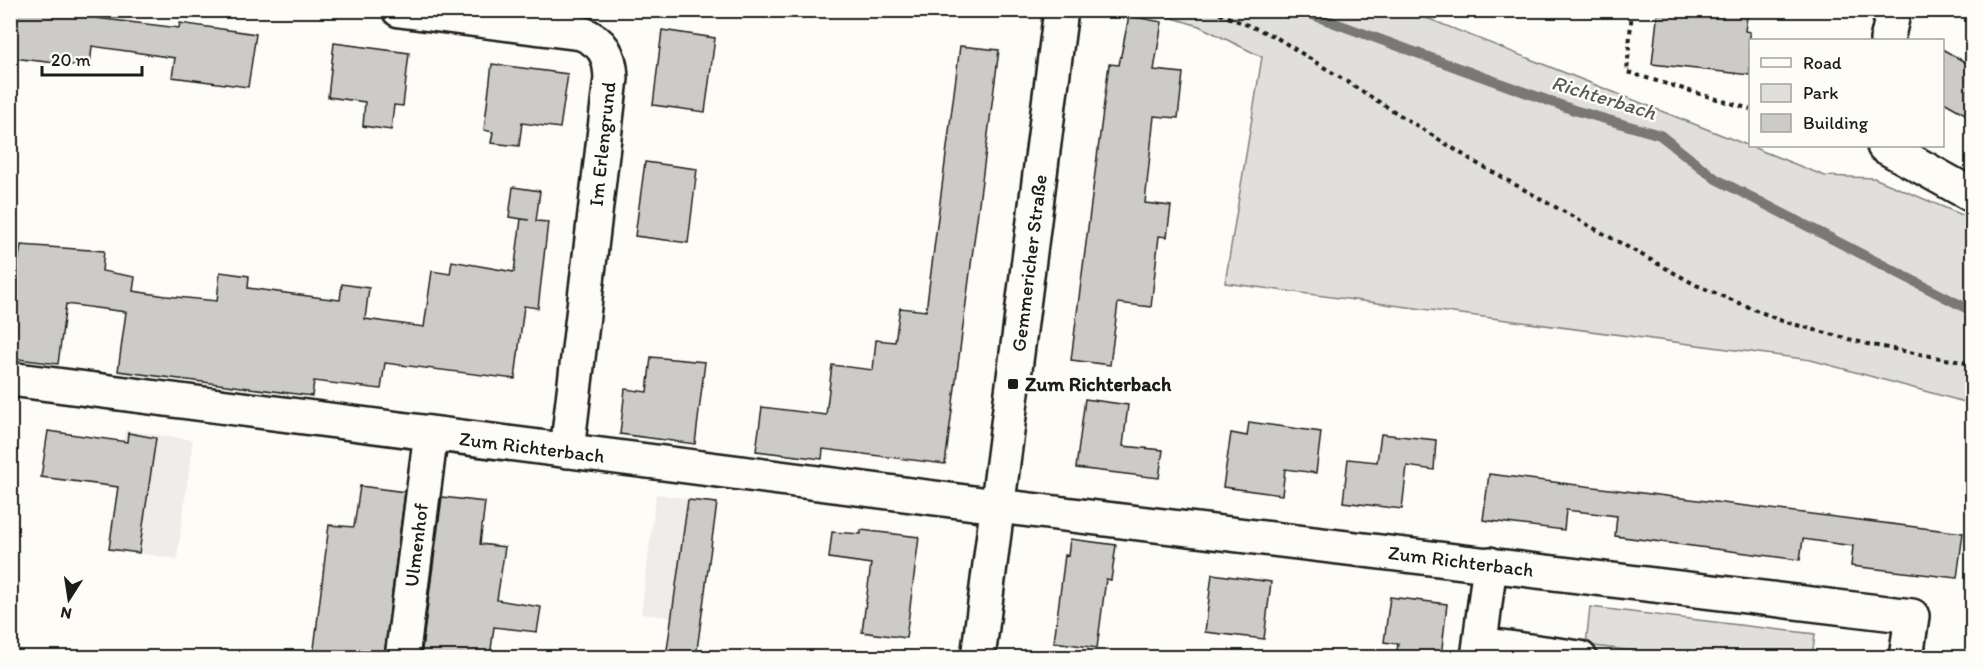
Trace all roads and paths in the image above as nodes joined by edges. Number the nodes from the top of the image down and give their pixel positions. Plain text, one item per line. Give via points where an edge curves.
1 (399, 10) edge
2 (1061, 10) edge
3 (1211, 10) edge
4 (1632, 10) edge
5 (1894, 10) edge
6 (1887, 39) edge
7 (1749, 109) edge
8 (1886, 147) edge
9 (1972, 195) edge
10 (1972, 364) edge
11 (10, 379) edge
12 (431, 433) junction
13 (567, 451) junction
14 (997, 506) junction
15 (1490, 564) junction
16 (1479, 651) edge
17 (402, 657) edge
18 (978, 657) edge
19 (1580, 657) edge
20 (1906, 657) edge

1 - 13 street, Im Erlengrund via 581,33 605,48 611,78
2 - 14 street, Gemmericher Straße
3 - 10 path via 1274,36 1478,164 1695,285 1782,321 1867,344
4 - 7 path via 1627,72
5 - 6 street
8 - 9 street
11 - 12 street, Zum Richterbach
12 - 13 street, Zum Richterbach
12 - 17 street, Ulmenhof
13 - 14 street, Zum Richterbach
14 - 15 street, Zum Richterbach
14 - 18 street, Gemmericher Straße
15 - 16 street
15 - 20 street, Zum Richterbach via 1912,616
16 - 19 street

